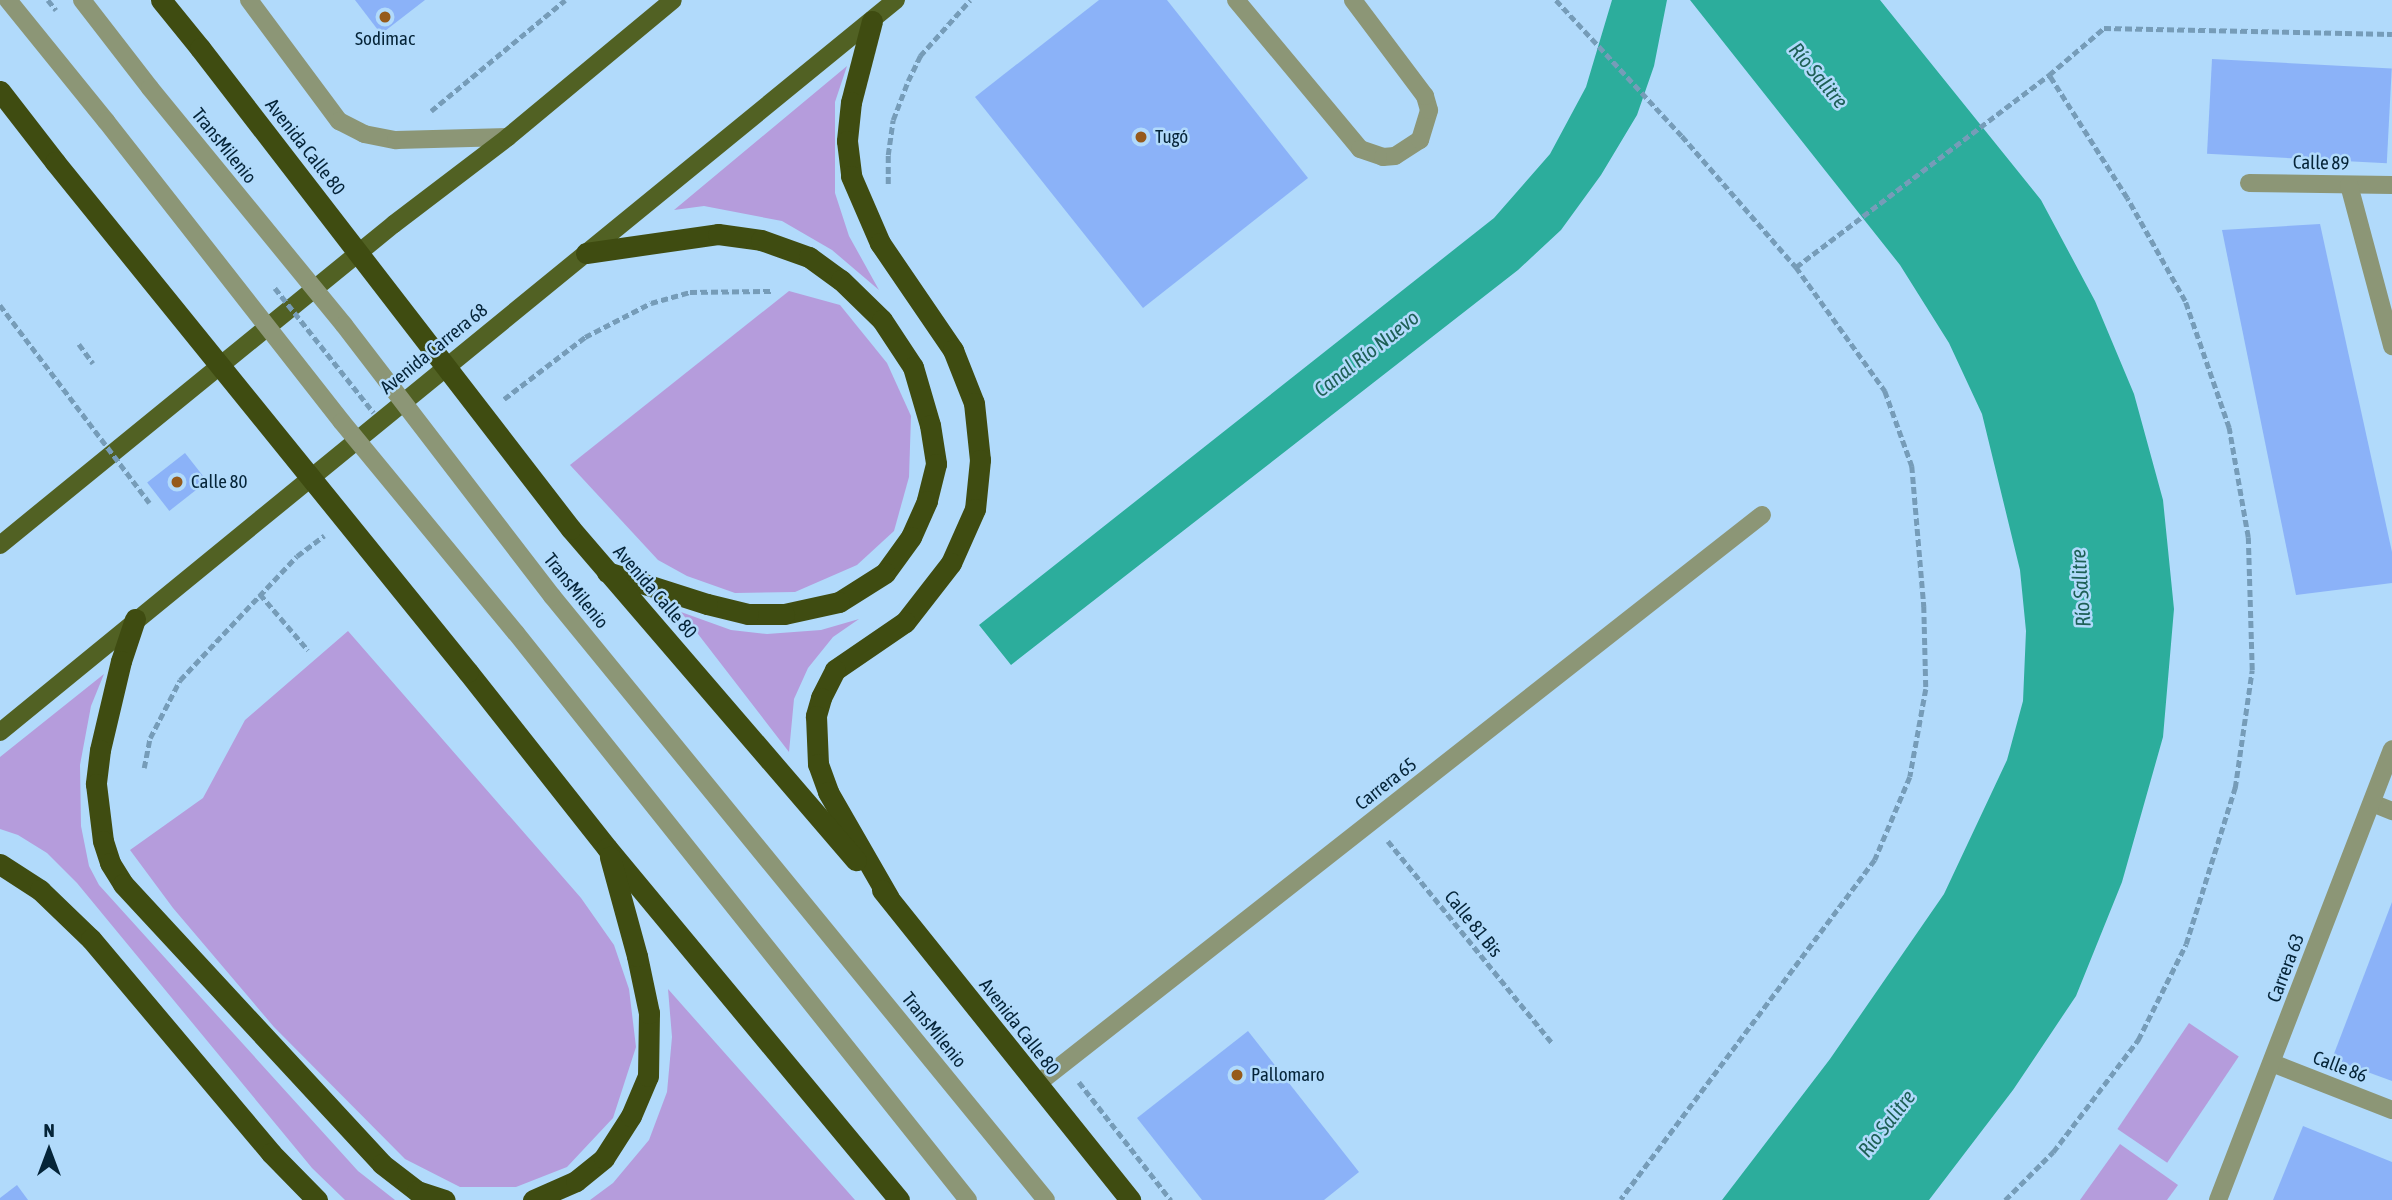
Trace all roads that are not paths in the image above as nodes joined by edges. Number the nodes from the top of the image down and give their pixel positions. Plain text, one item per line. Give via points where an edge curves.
1 (8, 0) edge
2 (82, 0) edge
3 (161, 0) edge
4 (250, 0) edge
5 (673, 0) edge
6 (896, 0) edge
7 (1236, 0) edge
8 (1353, 0) edge
9 (872, 21) junction
10 (0, 91) edge
11 (508, 137) junction
12 (2249, 183) dead end
13 (2349, 185) junction
14 (2392, 185) edge
15 (586, 253) junction
16 (2392, 346) edge
17 (1762, 515) dead end
18 (0, 545) edge
19 (607, 572) junction
20 (135, 619) junction
21 (0, 733) edge
22 (2392, 749) edge
23 (2372, 803) junction
24 (2392, 811) edge
25 (607, 848) junction
26 (0, 864) edge
27 (889, 898) junction
28 (2272, 1063) junction
29 (1036, 1085) junction
30 (2392, 1110) edge
31 (317, 1200) edge
32 (445, 1200) edge
33 (533, 1200) edge
34 (899, 1200) edge
35 (968, 1200) edge
36 (1045, 1200) edge
37 (1129, 1200) edge
38 (2218, 1200) edge

1 - 35 street, bridge
2 - 36 street, TransMilenio, bridge via 344,325 552,596
3 - 19 highway, Avenida Calle 80, bridge
4 - 11 street via 339,121 364,134 396,139
5 - 11 main road
6 - 9 main road, Avenida Carrera 68
7 - 8 street via 1360,149 1395,156 1420,139 1429,110 1424,96
9 - 15 main road, Avenida Carrera 68
9 - 27 highway via 850,102 850,176 880,243 953,350 974,403 980,460 975,509 951,564 905,622 835,670 816,716 818,764 828,792
10 - 25 highway, bridge
11 - 18 main road
12 - 13 street, Calle 89
13 - 14 street, Calle 89
13 - 16 street
15 - 19 highway via 718,234 761,240 809,257 882,320 913,367 936,464 911,537 885,573 839,602 784,614 748,614
15 - 20 main road, Avenida Carrera 68
17 - 29 street, Carrera 65
19 - 27 highway, Avenida Calle 80
20 - 21 main road, Avenida Carrera 68
20 - 32 highway via 97,772 98,807 110,863 132,895 382,1164 417,1191
22 - 23 street, Carrera 63
23 - 24 street
23 - 28 street, Carrera 63
25 - 33 highway via 649,1013 648,1076 631,1116 604,1158 576,1181
25 - 34 highway
26 - 31 highway via 40,890 91,939 271,1153
27 - 29 highway, Avenida Calle 80
28 - 30 street, Calle 86
28 - 38 street, Carrera 63
29 - 37 highway, Avenida Calle 80

